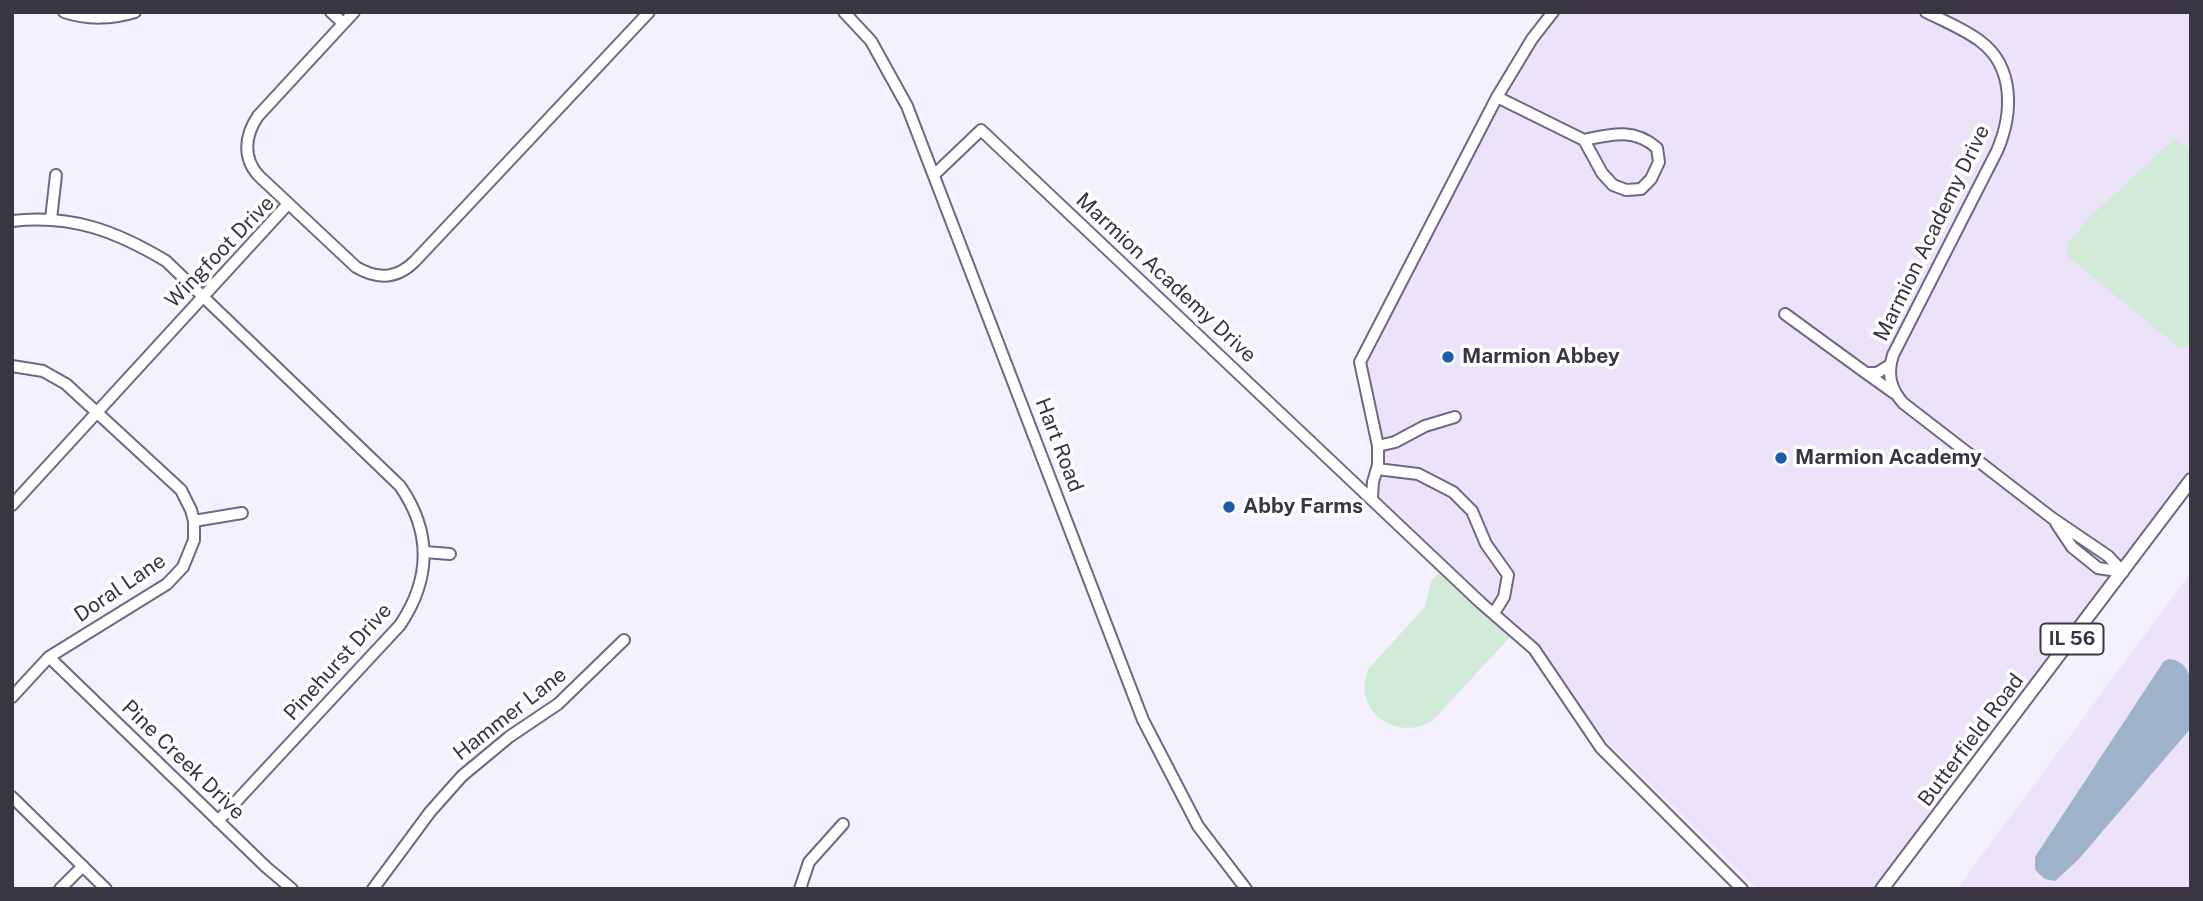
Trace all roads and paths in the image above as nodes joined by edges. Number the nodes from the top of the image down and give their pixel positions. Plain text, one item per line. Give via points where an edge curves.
1 (64, 12) edge
2 (135, 12) edge
3 (331, 12) edge
4 (354, 12) edge
5 (649, 12) edge
6 (844, 12) edge
7 (1553, 12) edge
8 (1926, 12) edge
9 (343, 23) junction
10 (1497, 97) junction
11 (1584, 140) junction
12 (935, 174) junction
13 (56, 175) dead end
14 (288, 204) junction
15 (51, 219) junction
16 (12, 221) edge
17 (203, 295) junction
18 (1785, 314) dead end
19 (1890, 365) junction
20 (12, 366) edge
21 (1866, 373) junction
22 (1894, 393) junction
23 (98, 412) junction
24 (1455, 417) dead end
25 (1378, 446) junction
26 (1377, 470) junction
27 (2191, 480) edge
28 (1372, 498) junction
29 (12, 505) edge
30 (242, 513) dead end
31 (194, 521) junction
32 (425, 552) junction
33 (450, 554) dead end
34 (2123, 572) junction
35 (1494, 613) junction
36 (624, 640) dead end
37 (49, 657) junction
38 (12, 696) edge
39 (12, 797) edge
40 (218, 821) junction
41 (843, 824) dead end
42 (83, 866) junction
43 (60, 889) edge
44 (106, 889) edge
45 (292, 889) edge
46 (373, 889) edge
47 (800, 889) edge
48 (1246, 889) edge
49 (1742, 889) edge
50 (1882, 889) edge

1 - 2 street via 89,17
3 - 9 street
4 - 9 street
5 - 14 street, Wingfoot Drive via 401,273 377,276 356,267
6 - 12 street, Hart Road via 871,41 887,68
7 - 10 street
8 - 19 street, Marmion Academy Drive via 1989,49 2003,69 2009,110 2000,144
9 - 14 street via 258,116 249,134 247,156 253,169
10 - 11 street
10 - 25 street via 1360,362
11 - 11 street via 1613,185 1640,189 1656,171 1657,148 1646,138 1630,134
12 - 28 street, Marmion Academy Drive via 981,130
12 - 48 street, Hart Road via 1143,720 1198,826
13 - 15 street
14 - 17 street, Wingfoot Drive
15 - 16 street, Pinehurst Drive
15 - 17 street, Pinehurst Drive via 100,228 134,242 166,261
17 - 23 street, Wingfoot Drive
17 - 32 street, Pinehurst Drive via 400,486 411,501
18 - 21 street
19 - 21 street
19 - 22 street, Marmion Academy Drive
20 - 23 street via 55,376
21 - 22 street
22 - 34 street
23 - 29 street, Wingfoot Drive
23 - 31 street via 181,490
24 - 25 street
25 - 26 street
26 - 28 street
26 - 35 street via 1418,474 1453,492 1472,511 1486,544 1508,575 1504,597
27 - 34 main road, Butterfield Road / IL 56
28 - 35 street, Marmion Academy Drive
30 - 31 street
31 - 37 street, Doral Lane via 192,550 177,575
32 - 33 street
32 - 40 street, Pinehurst Drive via 419,590 400,625
34 - 50 main road, Butterfield Road / IL 56
35 - 49 street, Marmion Academy Drive via 1534,649 1601,748
36 - 46 street, Hammer Lane via 558,704 462,776
37 - 38 street, Doral Lane
37 - 40 street, Pine Creek Drive
39 - 42 street
40 - 45 street, Pine Creek Drive
41 - 47 street via 809,862
42 - 43 street
42 - 44 street

